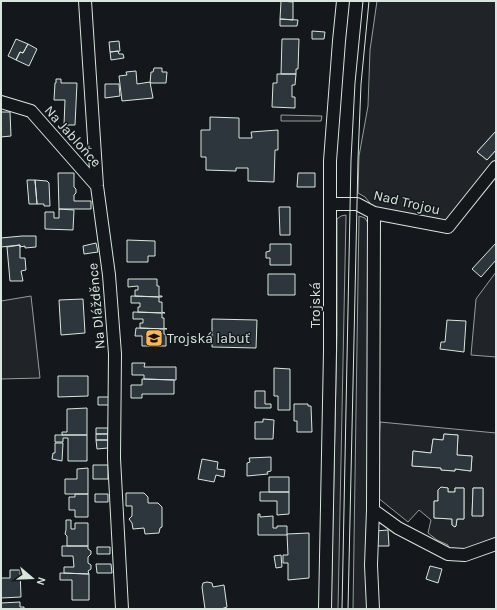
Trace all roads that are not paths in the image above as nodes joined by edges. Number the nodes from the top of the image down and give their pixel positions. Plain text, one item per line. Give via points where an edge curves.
1 (85, 1) edge
2 (343, 1) edge
3 (1, 102) edge
4 (496, 167) edge
5 (97, 186) junction
6 (330, 204) junction
7 (374, 213) junction
8 (373, 510) junction
9 (496, 544) edge
10 (122, 609) edge
11 (325, 609) edge
12 (373, 609) edge

1 - 5 street, Na Dlážděnce
2 - 6 street, Trojská via 331,153
3 - 5 street, Na Jabloňce via 30,111
4 - 7 street, Nad Trojou via 448,228
5 - 10 street, Na Dlážděnce via 109,275 115,354 114,458
6 - 7 street, Nad Trojou via 357,204
6 - 11 street, Trojská
7 - 8 street
8 - 9 street via 398,528 448,554 465,555
8 - 12 street

